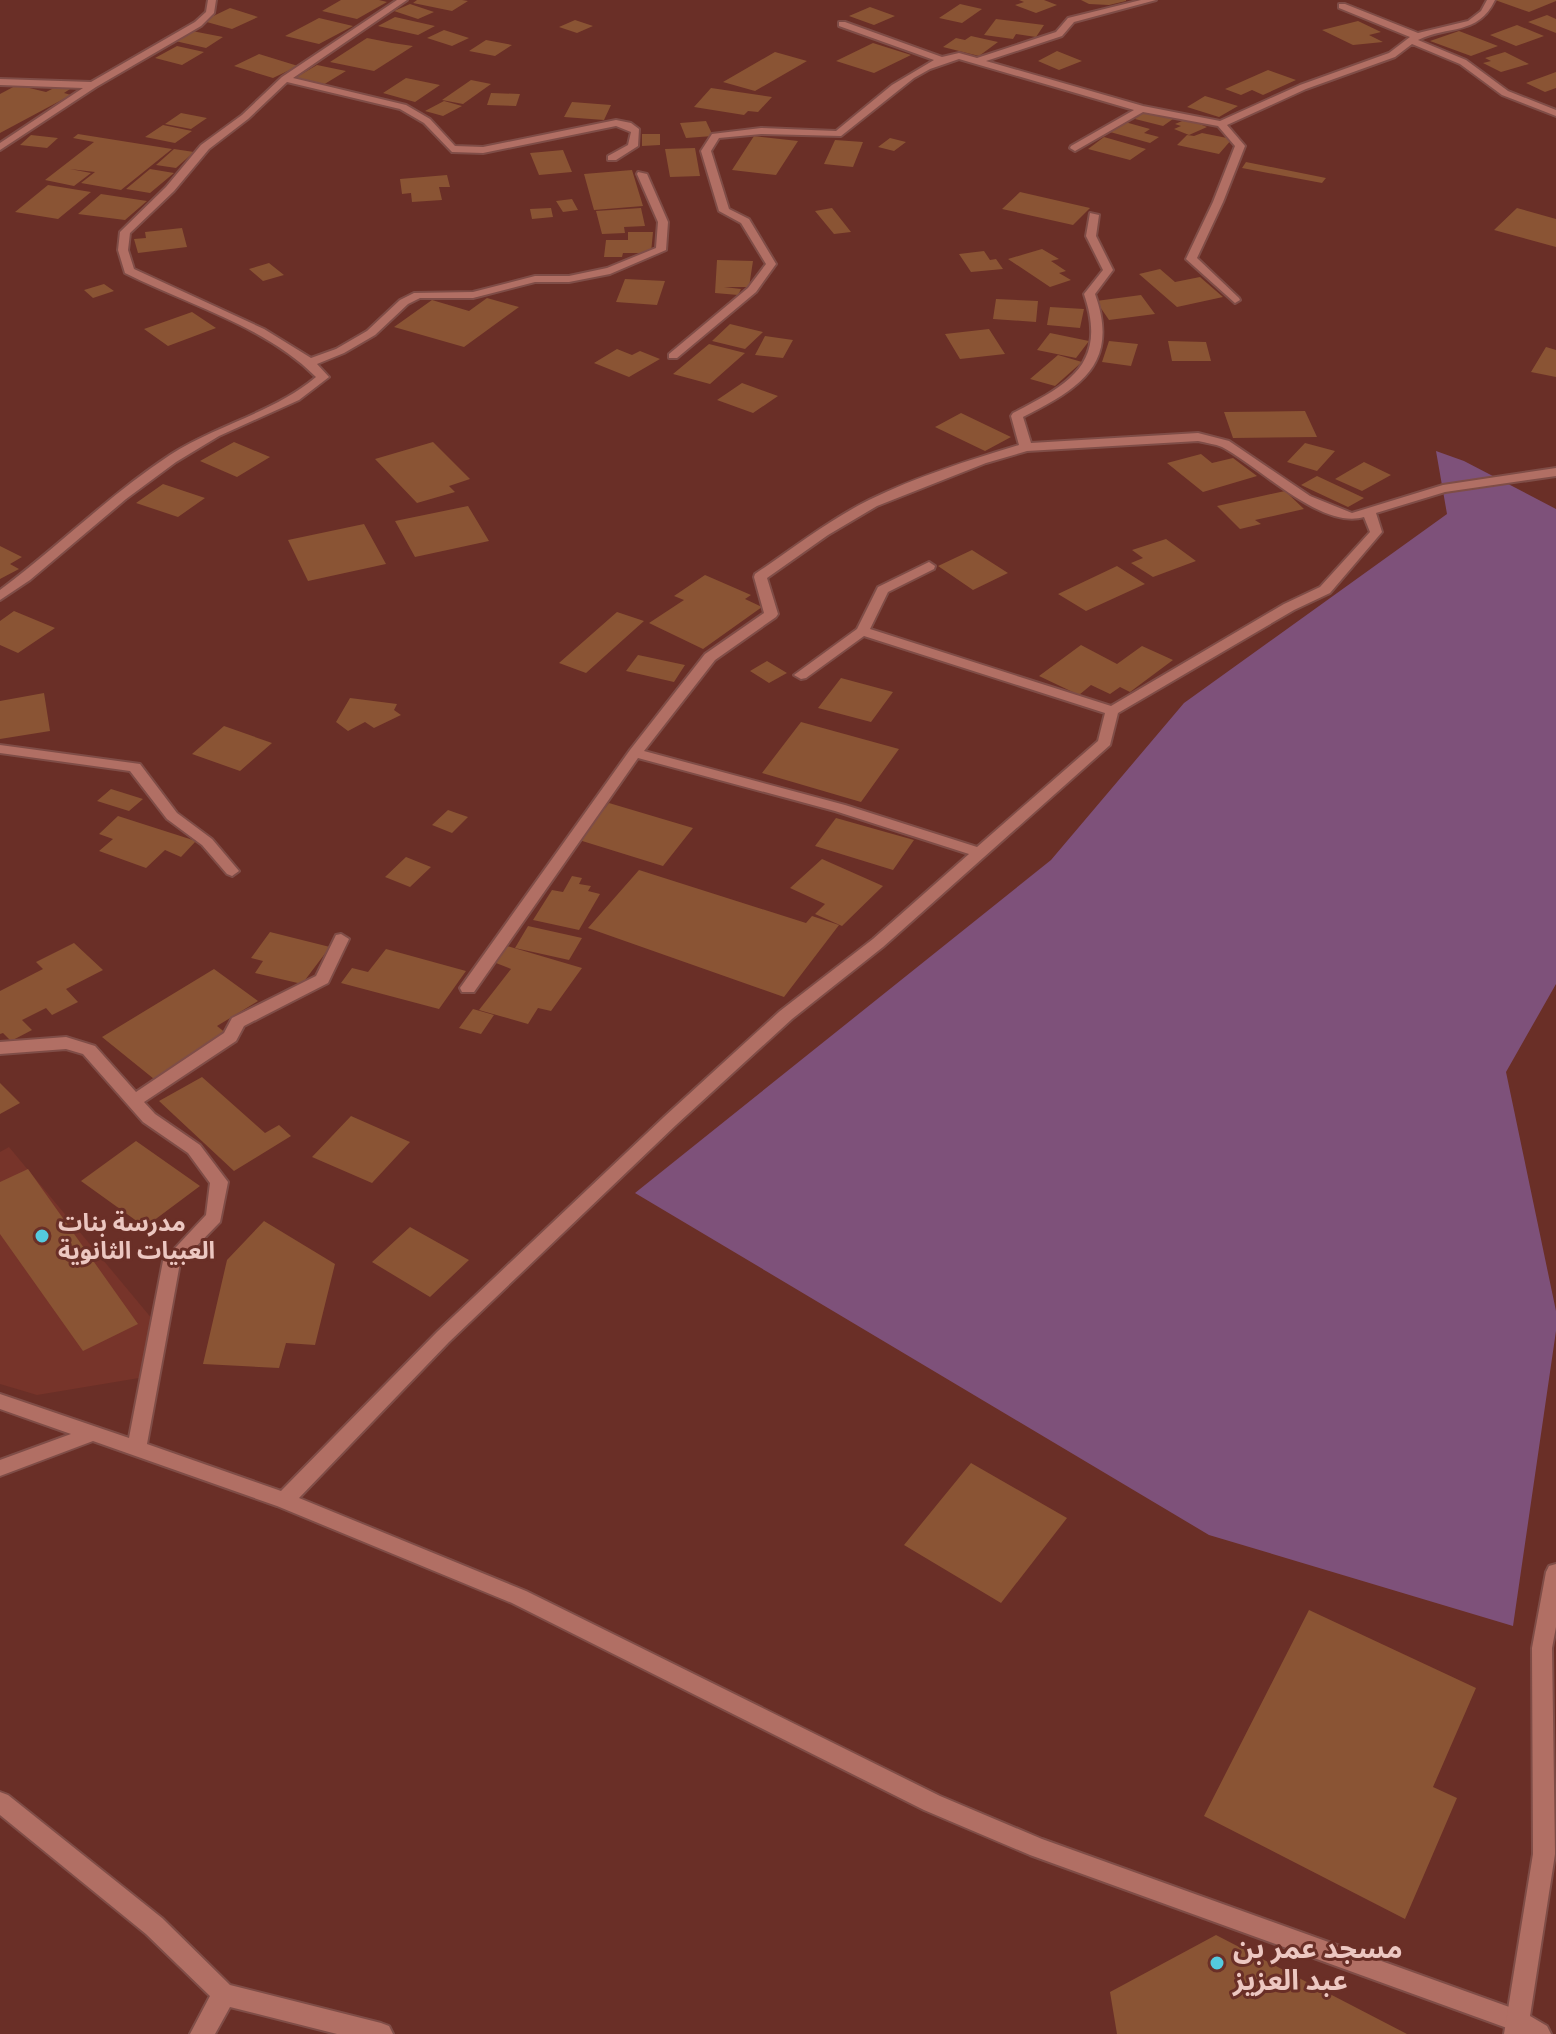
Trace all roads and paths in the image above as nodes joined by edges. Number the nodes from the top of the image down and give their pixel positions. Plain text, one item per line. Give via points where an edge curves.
1 (212, 0) edge
2 (403, 0) edge
3 (1152, 0) edge
4 (1491, 0) edge
5 (1342, 6) dead end
6 (842, 24) dead end
7 (1415, 38) junction
8 (939, 59) junction
9 (980, 60) junction
10 (285, 79) junction
11 (0, 82) edge
12 (93, 85) junction
13 (1142, 109) junction
14 (1556, 113) edge
15 (1221, 124) junction
16 (0, 147) edge
17 (1075, 148) dead end
18 (612, 158) dead end
19 (642, 174) dead end
20 (1094, 215) dead end
21 (1235, 300) dead end
22 (673, 356) dead end
23 (312, 362) junction
24 (1026, 447) junction
25 (1556, 472) edge
26 (1369, 512) junction
27 (929, 566) dead end
28 (0, 596) edge
29 (862, 631) junction
30 (801, 675) dead end
31 (1112, 711) junction
32 (0, 749) edge
33 (635, 753) junction
34 (977, 852) junction
35 (232, 871) dead end
36 (341, 939) dead end
37 (468, 988) dead end
38 (0, 1048) edge
39 (134, 1101) junction
40 (0, 1401) edge
41 (94, 1433) junction
42 (137, 1448) junction
43 (0, 1468) edge
44 (284, 1500) junction
45 (1556, 1572) edge
46 (0, 1802) edge
47 (1550, 1858) edge
48 (224, 1994) junction
49 (1517, 2027) edge
50 (202, 2034) edge
51 (381, 2034) edge
52 (1539, 2034) edge

1 - 12 street via 210,13 198,24
2 - 10 street
3 - 9 street via 1071,20 1059,34
4 - 7 street via 1471,23
5 - 7 street
6 - 8 street
7 - 14 street via 1463,62 1505,93
7 - 15 street via 1392,55
8 - 9 street
8 - 22 street via 918,69 838,134 737,131 715,136 706,151 724,211 745,221 771,264 752,290
9 - 13 street
10 - 18 street via 403,107 427,121 452,149 483,150 616,123 628,125 636,131 633,146
10 - 23 street via 205,147 125,232 123,250 129,271
11 - 12 street
12 - 16 street
13 - 15 street
13 - 17 street
15 - 21 street via 1240,146 1191,259
19 - 23 street via 663,222 661,250 610,271 569,279 535,279 473,295 418,295 371,333
20 - 24 street via 1091,236 1108,270 1089,294 1100,316 1097,350 1056,396 1017,416
23 - 28 street via 323,377 307,393 200,441 120,495
24 - 26 street via 1198,437 1225,444 1306,499 1351,517
24 - 33 street via 873,503 760,577 771,614 710,657
25 - 26 street via 1443,489
26 - 31 street via 1376,532 1325,590
27 - 29 street via 883,590
29 - 30 street
29 - 31 street
31 - 34 street via 1105,742
32 - 35 street via 135,767 172,816 207,842
33 - 34 street via 840,808
33 - 37 street
34 - 44 street via 658,1132 443,1337
36 - 39 street via 322,979 238,1022 230,1037
38 - 39 street via 66,1043 89,1050
39 - 42 street via 194,1149 219,1182 214,1217 172,1261
40 - 41 street
41 - 42 street
41 - 43 street
42 - 44 street
44 - 49 street via 519,1597 932,1803 1038,1848
45 - 47 street via 1542,1648
46 - 48 street via 154,1926
47 - 49 street
48 - 50 street
48 - 51 street
49 - 52 street

